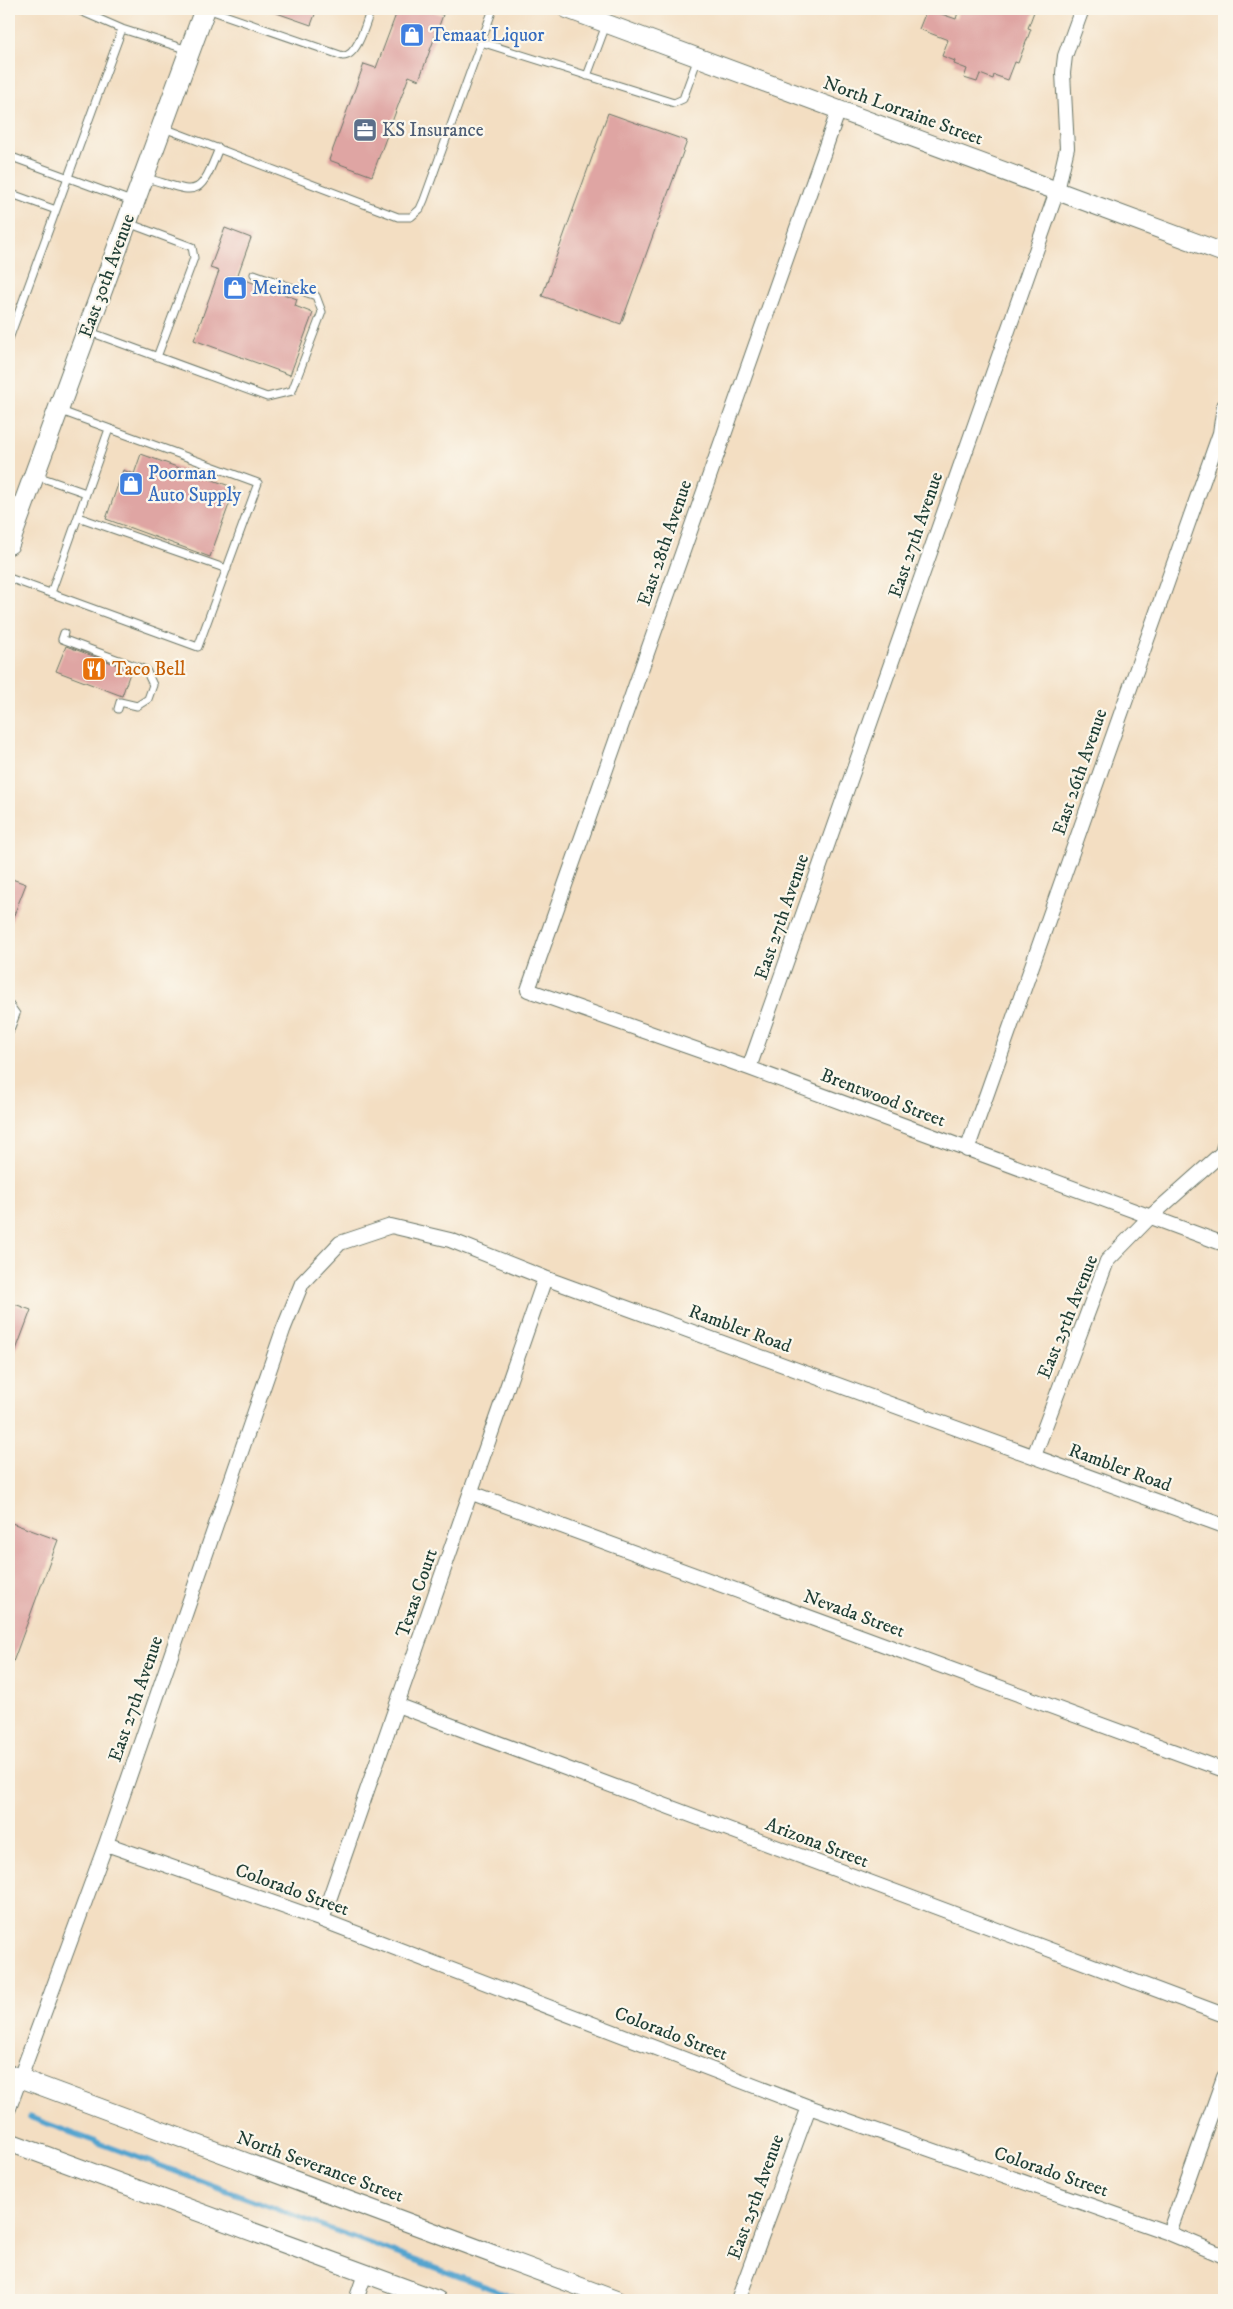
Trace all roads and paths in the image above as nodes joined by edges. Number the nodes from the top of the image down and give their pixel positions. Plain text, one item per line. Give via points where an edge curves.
1 (76, 9) edge
2 (206, 9) edge
3 (371, 9) edge
4 (493, 9) edge
5 (567, 9) edge
6 (1082, 9) edge
7 (606, 23) junction
8 (122, 29) junction
9 (481, 42) junction
10 (189, 51) junction
11 (698, 58) junction
12 (587, 76) junction
13 (839, 109) junction
14 (162, 127) junction
15 (219, 148) junction
16 (9, 156) edge
17 (67, 178) junction
18 (143, 178) junction
19 (1057, 191) junction
20 (9, 193) edge
21 (134, 202) junction
22 (56, 210) junction
23 (127, 222) junction
24 (1224, 253) edge
25 (254, 274) dead end
26 (87, 331) junction
27 (9, 340) edge
28 (157, 357) junction
29 (1224, 406) edge
30 (58, 410) junction
31 (109, 429) junction
32 (34, 475) junction
33 (86, 493) junction
34 (78, 517) junction
35 (9, 544) edge
36 (227, 569) junction
37 (9, 578) edge
38 (51, 593) junction
39 (64, 633) dead end
40 (118, 709) dead end
41 (528, 990) joint
42 (9, 1004) edge
43 (9, 1032) edge
44 (749, 1068) junction
45 (1224, 1146) edge
46 (967, 1150) junction
47 (1150, 1217) junction
48 (1224, 1244) edge
49 (545, 1278) junction
50 (283, 1330) joint
51 (1034, 1456) junction
52 (472, 1493) junction
53 (1224, 1526) edge
54 (397, 1705) junction
55 (1224, 1770) edge
56 (106, 1844) junction
57 (322, 1920) junction
58 (1224, 2015) edge
59 (14, 2076) edge
60 (1224, 2077) edge
61 (810, 2107) junction
62 (9, 2108) edge
63 (9, 2142) edge
64 (1169, 2233) junction
65 (1224, 2256) edge
66 (365, 2274) junction
67 (356, 2300) edge
68 (437, 2300) edge
69 (616, 2300) edge
70 (738, 2300) edge

1 - 8 lane
2 - 3 lane via 343,56 355,50
2 - 10 main road, East 30th Avenue
4 - 9 lane
5 - 7 street, North Lorraine Street
6 - 19 street, East 27th Avenue via 1065,56 1067,148
7 - 11 street, North Lorraine Street
7 - 12 lane
8 - 10 lane
8 - 17 lane
9 - 12 lane
9 - 15 lane via 424,200 412,217 398,216
10 - 14 main road, East 30th Avenue
11 - 12 lane via 683,100 674,103
11 - 13 street, North Lorraine Street
13 - 19 street, North Lorraine Street
13 - 41 street, East 28th Avenue
14 - 15 lane
14 - 18 main road, East 30th Avenue
15 - 18 lane via 207,180 196,189 188,190
16 - 17 lane
17 - 21 lane
17 - 22 lane
18 - 21 main road, East 30th Avenue
19 - 24 street, North Lorraine Street
19 - 44 street, East 27th Avenue
20 - 22 lane
21 - 23 main road, East 30th Avenue
22 - 27 lane
23 - 26 main road, East 30th Avenue
23 - 28 lane via 192,247 194,258
25 - 28 lane via 316,296 322,312 292,391 266,397
26 - 28 lane
26 - 30 main road, East 30th Avenue
29 - 46 street, East 26th Avenue via 1220,433
30 - 31 lane
30 - 32 main road, East 30th Avenue
31 - 33 lane
31 - 36 lane via 258,482
32 - 33 lane
32 - 35 main road, East 30th Avenue
33 - 34 lane
34 - 36 lane
34 - 38 lane
36 - 38 lane via 198,647
37 - 38 lane
39 - 40 lane via 62,639 146,670 153,685 148,699 137,706 120,702
41 - 44 street, Brentwood Street
42 - 43 lane via 16,1014
44 - 46 street, Brentwood Street
45 - 47 street, East 25th Avenue via 1222,1153
46 - 47 street, Brentwood Street
47 - 48 street, Brentwood Street
47 - 51 street, East 25th Avenue via 1107,1261
49 - 50 street, Rambler Road via 450,1240 390,1226 340,1243 302,1283
49 - 51 street, Rambler Road
49 - 52 street, Texas Court
50 - 56 street, East 27th Avenue
51 - 53 street, Rambler Road
52 - 54 street, Texas Court
52 - 55 street, Nevada Street
54 - 57 street, Texas Court
54 - 58 street, Arizona Street
56 - 57 street, Colorado Street
56 - 59 street, East 27th Avenue
57 - 61 street, Colorado Street
59 - 62 street, East 27th Avenue
59 - 69 street, North Severance Street
60 - 64 street
61 - 64 street, Colorado Street
61 - 70 street, East 25th Avenue
63 - 66 street
64 - 65 street, Colorado Street
66 - 67 street
66 - 68 street

